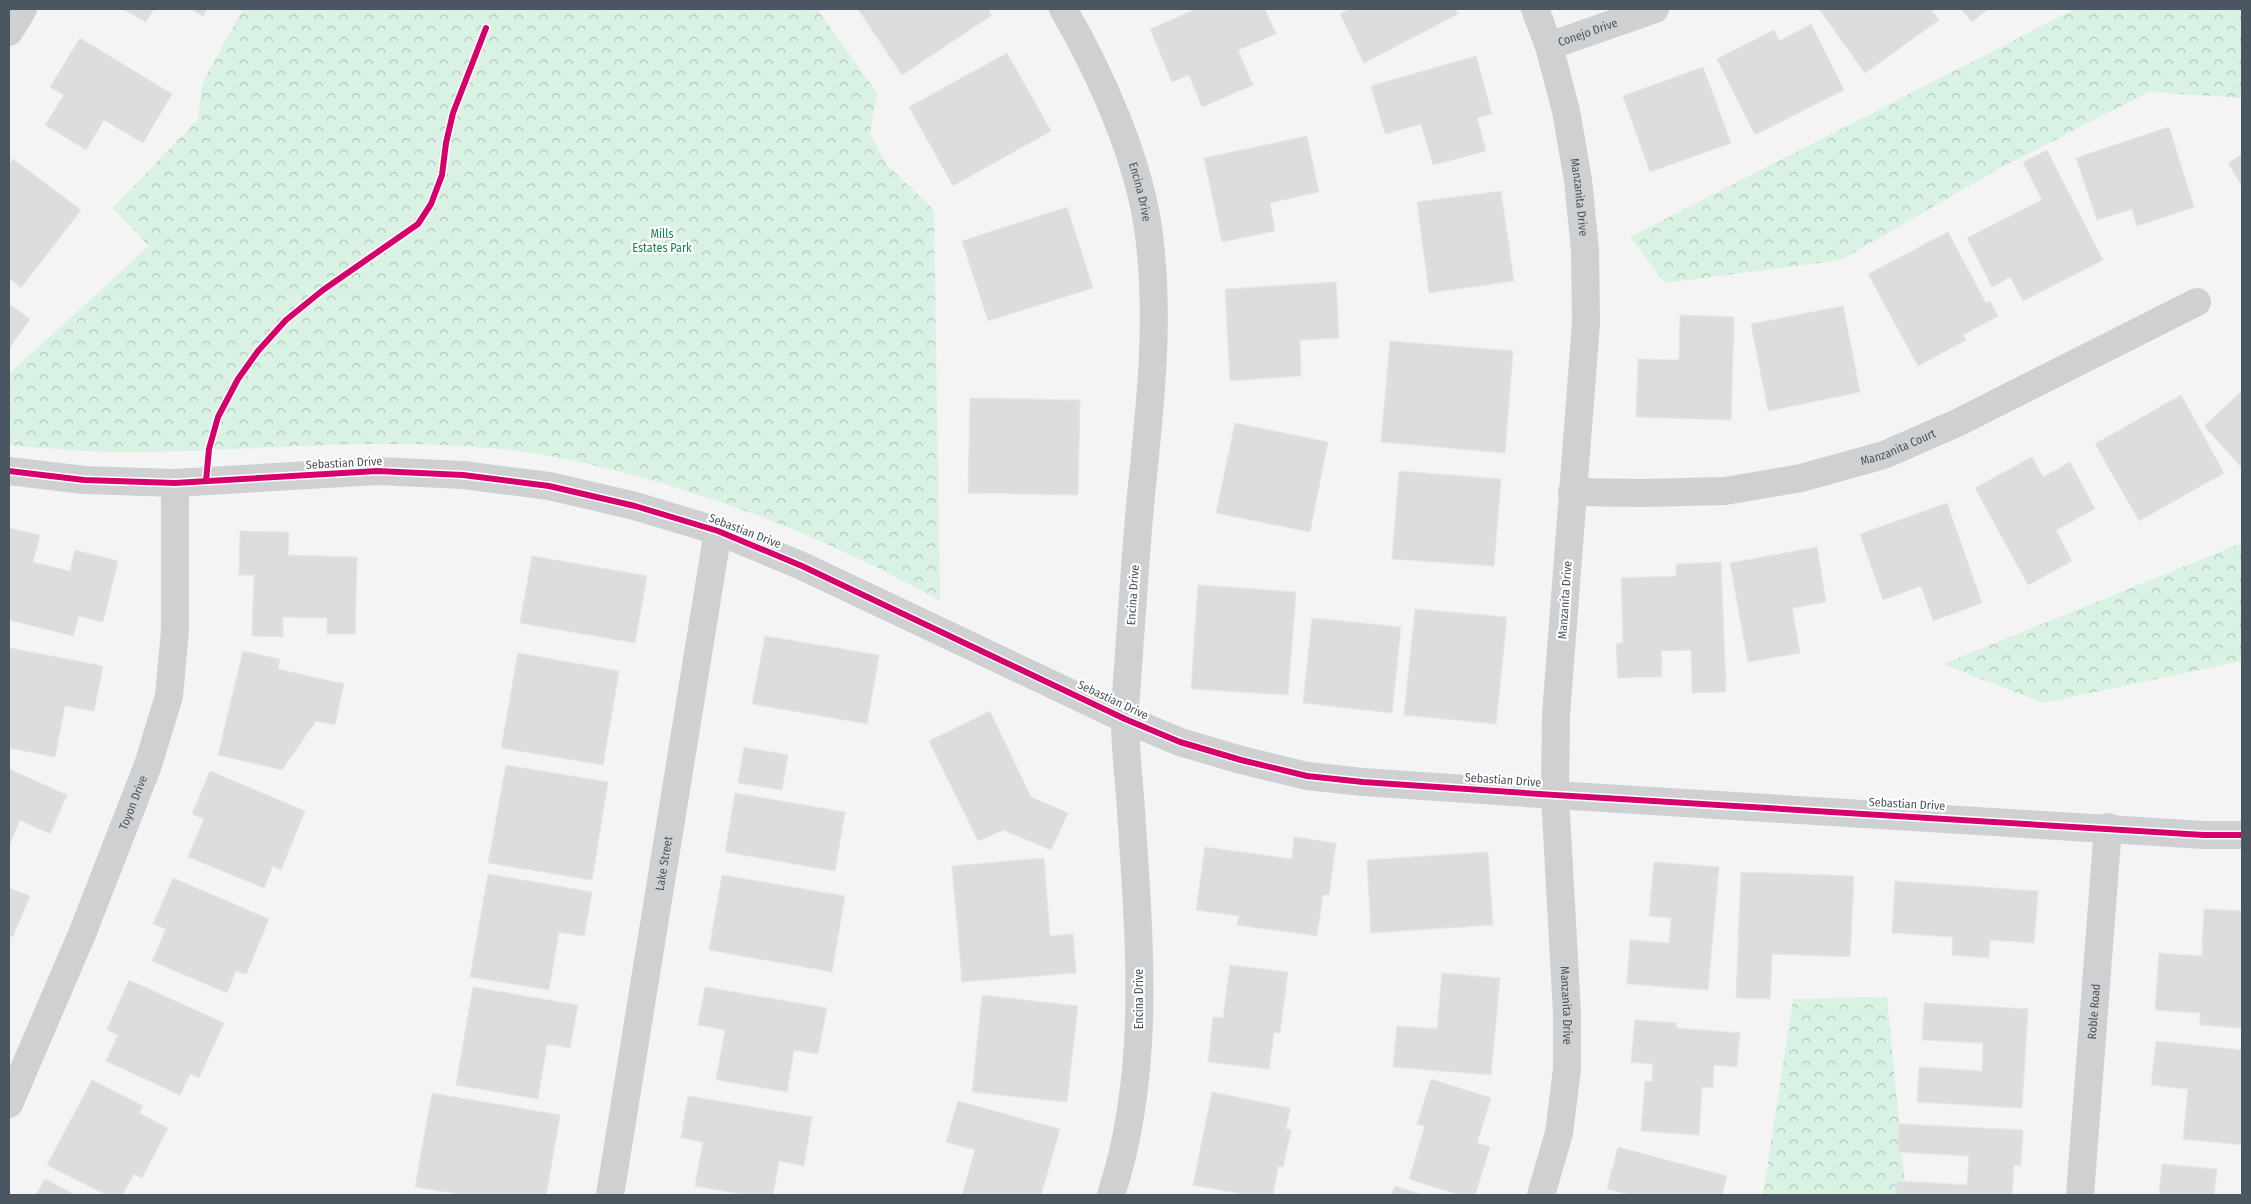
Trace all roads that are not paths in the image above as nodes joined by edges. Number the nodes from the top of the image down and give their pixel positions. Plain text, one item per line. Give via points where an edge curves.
1 (23, 9) edge
2 (1063, 9) edge
3 (1535, 9) edge
4 (1655, 9) edge
5 (9, 32) edge
6 (1549, 46) junction
7 (2197, 302) dead end
8 (9, 471) edge
9 (175, 483) junction
10 (1572, 492) junction
11 (718, 531) junction
12 (1125, 719) junction
13 (1555, 795) junction
14 (2108, 827) junction
15 (2242, 835) edge
16 (9, 1104) edge
17 (610, 1195) edge
18 (1112, 1195) edge
19 (1542, 1195) edge
20 (2080, 1195) edge

1 - 5 street
2 - 12 street, Encina Drive via 1106,95 1133,164 1148,231 1155,302 1153,380 1134,577
3 - 6 street, Manzanita Drive
4 - 6 street, Conejo Drive
6 - 10 street, Manzanita Drive via 1566,111 1578,180 1585,250 1586,323
7 - 10 street, Manzanita Court via 1956,423 1884,455 1801,478 1725,491
8 - 9 street, Sebastian Drive via 84,480
9 - 11 street, Sebastian Drive via 377,471 463,475 549,486 635,506
9 - 16 street, Toyon Drive via 175,630 169,696 148,765
10 - 13 street, Manzanita Drive via 1556,715
11 - 12 street, Sebastian Drive via 802,566
11 - 17 street, Lake Street
12 - 13 street, Sebastian Drive via 1180,742 1307,776
12 - 18 street, Encina Drive via 1139,930 1140,1012 1135,1094
13 - 14 street, Sebastian Drive
13 - 19 street, Manzanita Drive via 1567,1069 1559,1133
14 - 15 street, Sebastian Drive
14 - 20 street, Roble Road

